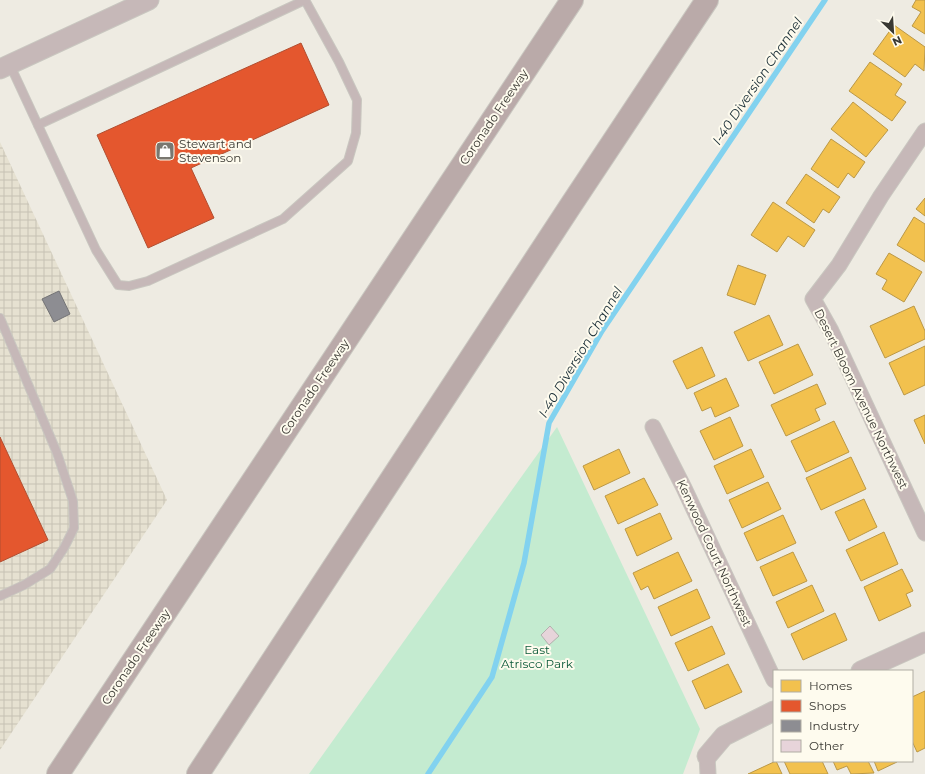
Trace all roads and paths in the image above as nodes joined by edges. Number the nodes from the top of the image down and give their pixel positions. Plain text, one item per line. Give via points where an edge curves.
1 (149, 0) edge
2 (305, 0) edge
3 (572, 0) edge
4 (707, 0) edge
5 (5, 67) edge
6 (38, 125) junction
7 (925, 131) edge
8 (0, 318) edge
9 (653, 427) dead end
10 (919, 505) edge
11 (925, 534) edge
12 (0, 596) edge
13 (925, 642) edge
14 (863, 670) edge
15 (773, 678) edge
16 (773, 712) edge
17 (707, 765) edge
18 (58, 774) edge
19 (198, 774) edge

1 - 5 street
2 - 6 lane
2 - 6 lane via 357,100 356,132 348,161 283,219 148,281 129,286 118,285 96,250
3 - 18 highway, Coronado Freeway
4 - 19 highway
5 - 6 lane
7 - 10 street, Desert Bloom Avenue Northwest via 839,265 813,299
8 - 12 lane via 57,453 73,501 74,528 50,569
9 - 15 street, Kenwood Court Northwest
10 - 11 street
13 - 14 street
16 - 17 street via 724,736

